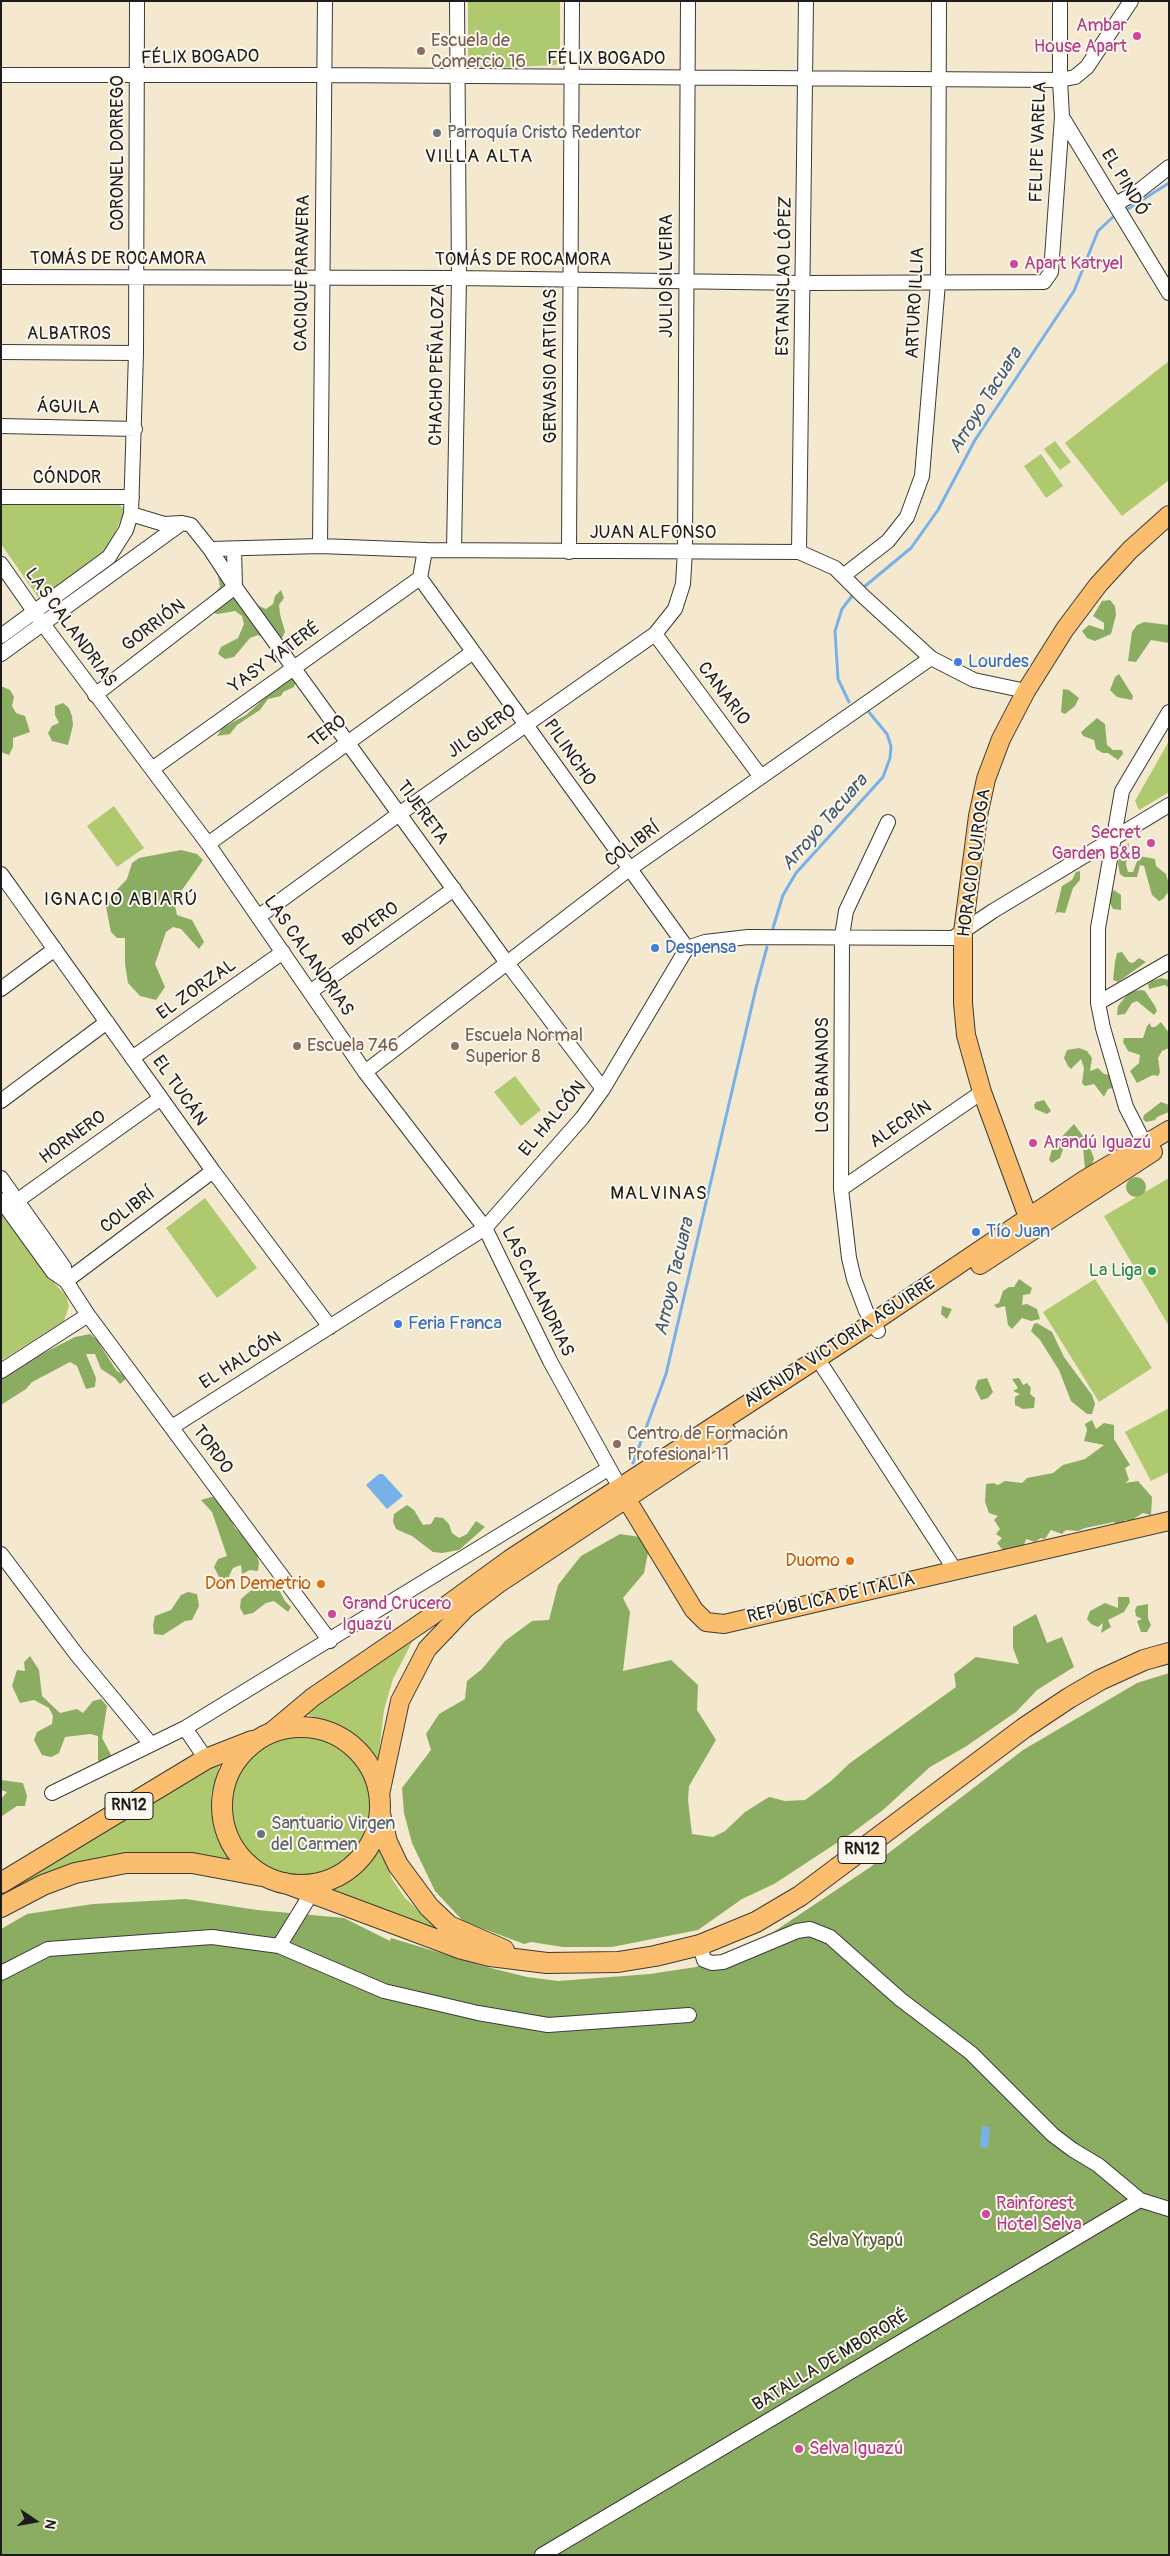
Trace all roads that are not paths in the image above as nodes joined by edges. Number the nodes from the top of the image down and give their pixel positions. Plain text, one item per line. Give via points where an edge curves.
1 (137, 1) edge
2 (324, 1) edge
3 (457, 1) edge
4 (572, 1) edge
5 (688, 1) edge
6 (806, 1) edge
7 (939, 1) edge
8 (1060, 1) edge
9 (1131, 1) edge
10 (325, 75) junction
11 (1, 76) edge
12 (136, 77) junction
13 (458, 77) junction
14 (573, 78) junction
15 (806, 78) junction
16 (687, 79) junction
17 (940, 79) junction
18 (1060, 80) junction
19 (1062, 117) junction
20 (1169, 167) edge
21 (1116, 204) junction
22 (1, 277) edge
23 (137, 278) junction
24 (459, 278) junction
25 (321, 279) junction
26 (570, 279) junction
27 (685, 280) junction
28 (1044, 282) joint
29 (804, 283) junction
30 (938, 283) junction
31 (1169, 293) edge
32 (1, 352) edge
33 (136, 352) junction
34 (1, 426) edge
35 (134, 429) junction
36 (1, 497) edge
37 (132, 497) junction
38 (131, 514) junction
39 (1169, 515) edge
40 (182, 522) junction
41 (320, 546) junction
42 (210, 549) junction
43 (234, 549) junction
44 (425, 550) junction
45 (454, 550) junction
46 (685, 551) junction
47 (569, 552) junction
48 (799, 552) junction
49 (1, 564) edge
50 (843, 576) junction
51 (420, 578) junction
52 (236, 587) junction
53 (35, 611) junction
54 (43, 624) junction
55 (655, 634) junction
56 (1, 636) edge
57 (473, 652) junction
58 (1, 654) edge
59 (931, 658) junction
60 (294, 668) junction
61 (1026, 691) junction
62 (95, 694) junction
63 (1169, 712) edge
64 (526, 724) junction
65 (346, 741) junction
66 (152, 769) junction
67 (761, 777) junction
68 (1169, 806) edge
69 (399, 814) junction
70 (888, 822) dead end
71 (1112, 839) junction
72 (208, 844) junction
73 (628, 870) junction
74 (2, 875) edge
75 (454, 889) junction
76 (258, 917) junction
77 (963, 932) junction
78 (842, 936) junction
79 (687, 948) junction
80 (55, 949) junction
81 (283, 952) junction
82 (1169, 962) edge
83 (506, 963) junction
84 (1, 988) edge
85 (310, 992) junction
86 (1098, 1003) junction
87 (106, 1022) junction
88 (132, 1058) junction
89 (365, 1072) junction
90 (603, 1089) junction
91 (982, 1092) junction
92 (161, 1098) junction
93 (1, 1101) edge
94 (1169, 1130) edge
95 (1169, 1143) edge
96 (1147, 1150) junction
97 (213, 1171) junction
98 (1, 1178) edge
99 (841, 1189) junction
100 (8, 1203) edge
101 (1030, 1224) junction
102 (484, 1228) junction
103 (66, 1281) junction
104 (88, 1314) junction
105 (330, 1327) junction
106 (875, 1327) junction
107 (822, 1367) junction
108 (1, 1371) edge
109 (172, 1427) junction
110 (608, 1469) junction
111 (623, 1494) junction
112 (1169, 1521) edge
113 (1, 1554) edge
114 (955, 1570) junction
115 (330, 1641) junction
116 (1169, 1653) edge
117 (185, 1728) junction
118 (265, 1735) junction
119 (150, 1743) junction
120 (206, 1759) junction
121 (52, 1793) dead end
122 (379, 1805) junction
123 (265, 1876) junction
124 (1, 1883) edge
125 (312, 1889) junction
126 (1, 1907) edge
127 (700, 1945) junction
128 (279, 1946) junction
129 (524, 1958) junction
130 (1, 1973) edge
131 (689, 2015) dead end
132 (1140, 2200) junction
133 (1169, 2209) edge
134 (542, 2555) edge

1 - 12 street, CORONEL DORREGO
2 - 10 street, CACIQUE PARAVERA
3 - 13 street, CHACHO PEÑALOZA
4 - 14 street, GERVASIO ARTIGAS
5 - 16 street, JULIO SILVEIRA
6 - 15 street, ESTANISLAO LÓPEZ
7 - 17 street, ARTURO ILLIA
8 - 18 street, FELIPE VARELA
9 - 18 street via 1088,68 1075,77
10 - 12 street, FÉLIX BOGADO
10 - 13 street, FÉLIX BOGADO
10 - 25 street, CACIQUE PARAVERA
11 - 12 street, FÉLIX BOGADO
12 - 23 street, CORONEL DORREGO
13 - 14 street, FÉLIX BOGADO
13 - 24 street, CHACHO PEÑALOZA
14 - 16 street, FÉLIX BOGADO
14 - 26 street, GERVASIO ARTIGAS
15 - 16 street, FÉLIX BOGADO
15 - 17 street, FÉLIX BOGADO
15 - 29 street, ESTANISLAO LÓPEZ
16 - 27 street, JULIO SILVEIRA
17 - 18 street, FÉLIX BOGADO
17 - 30 street, ARTURO ILLIA
18 - 19 street, FELIPE VARELA
19 - 21 street, EL PINDÓ
19 - 28 street, FELIPE VARELA via 1051,272
20 - 21 street
21 - 31 street, EL PINDÓ
22 - 23 street, TOMÁS DE ROCAMORA
23 - 25 street, TOMÁS DE ROCAMORA
23 - 33 street, CORONEL DORREGO
24 - 25 street, TOMÁS DE ROCAMORA
24 - 26 street, TOMÁS DE ROCAMORA
24 - 45 street, CHACHO PEÑALOZA
25 - 41 street, CACIQUE PARAVERA
26 - 27 street, TOMÁS DE ROCAMORA
26 - 47 street, GERVASIO ARTIGAS
27 - 29 street, TOMÁS DE ROCAMORA
27 - 46 street, JULIO SILVEIRA
28 - 30 street, TOMÁS DE ROCAMORA
29 - 30 street, TOMÁS DE ROCAMORA
29 - 48 street, ESTANISLAO LÓPEZ
30 - 50 street, ARTURO ILLIA via 922,476 914,501 907,517 888,541
32 - 33 street, ALBATROS
33 - 35 street, CORONEL DORREGO
34 - 35 street, ÁGUILA
35 - 37 street, CORONEL DORREGO
36 - 37 street, CÓNDOR
37 - 38 street, CORONEL DORREGO
38 - 40 street via 164,524
38 - 53 street, CORONEL DORREGO via 126,530 108,557
39 - 61 main road, HORACIO QUIROGA via 1098,585 1065,629
40 - 42 street, TIJERETA via 191,525
40 - 54 street
41 - 43 street, JUAN ALFONSO
41 - 44 street, JUAN ALFONSO
42 - 43 street, JUAN ALFONSO
42 - 52 street, TIJERETA
43 - 52 street
44 - 45 street, JUAN ALFONSO
44 - 51 street
45 - 47 street, JUAN ALFONSO
46 - 47 street, JUAN ALFONSO
46 - 48 street, JUAN ALFONSO
46 - 55 street, JILGUERO via 683,584 675,609
48 - 50 street, JUAN ALFONSO via 835,568
49 - 53 street, LAS CALANDRIAS
50 - 59 street, JUAN ALFONSO
51 - 57 street, PILINCHO
51 - 60 street, YASY YATERÉ
52 - 60 street, TIJERETA
52 - 62 street, GORRIÓN
53 - 54 street, LAS CALANDRIAS
53 - 56 street, CORONEL DORREGO
54 - 58 street
54 - 62 street, LAS CALANDRIAS
55 - 64 street, JILGUERO
55 - 67 street, CANARIO
57 - 64 street, PILINCHO
57 - 65 street, TERO
59 - 61 street, JUAN ALFONSO via 974,680
59 - 67 street, COLIBRÍ
60 - 65 street, TIJERETA
60 - 66 street, YASY YATERÉ
61 - 77 main road, HORACIO QUIROGA via 1001,739 986,779
62 - 66 street, LAS CALANDRIAS
63 - 71 street via 1126,780
64 - 69 street, JILGUERO
64 - 73 street, PILINCHO
65 - 69 street, TIJERETA
65 - 72 street, TERO
66 - 72 street, LAS CALANDRIAS
67 - 73 street, COLIBRÍ
68 - 71 street
69 - 75 street, TIJERETA
69 - 76 street, JILGUERO
70 - 78 street, LOS BANANOS via 846,911
71 - 77 street
71 - 86 street via 1098,928
72 - 76 street, LAS CALANDRIAS
73 - 79 street, PILINCHO
73 - 83 street, COLIBRÍ
74 - 80 street, EL TUCÁN
75 - 83 street, TIJERETA
75 - 85 street, BOYERO
76 - 81 street, LAS CALANDRIAS
77 - 78 street via 945,939
77 - 91 main road, HORACIO QUIROGA via 966,1036
78 - 79 street via 748,937 706,942
78 - 99 street, LOS BANANOS
79 - 90 street, EL HALCÓN
80 - 84 street
80 - 87 street, EL TUCÁN
81 - 85 street, LAS CALANDRIAS
81 - 88 street, EL ZORZAL
82 - 86 street
83 - 89 street, COLIBRÍ
83 - 90 street, TIJERETA
85 - 89 street, LAS CALANDRIAS
86 - 96 street via 1126,1107
87 - 88 street, EL TUCÁN
87 - 93 street
88 - 92 street, EL TUCÁN
89 - 102 street, LAS CALANDRIAS
90 - 102 street, EL HALCÓN via 582,1118
91 - 99 street, ALECRÍN
91 - 101 main road, HORACIO QUIROGA
92 - 97 street, EL TUCÁN
92 - 100 street, HORNERO
94 - 96 main road, AVENIDA VICTORIA AGUIRRE
95 - 96 main road, AVENIDA VICTORIA AGUIRRE
96 - 101 main road, AVENIDA VICTORIA AGUIRRE
97 - 103 street, COLIBRÍ
97 - 105 street, EL TUCÁN
98 - 100 street, TORDO
99 - 106 street, LOS BANANOS via 850,1265
100 - 103 street, TORDO via 53,1272
101 - 106 main road, AVENIDA VICTORIA AGUIRRE
102 - 105 street, EL HALCÓN
102 - 110 street, LAS CALANDRIAS
103 - 104 street, TORDO
104 - 108 street
104 - 109 street, TORDO
105 - 109 street, EL HALCÓN
106 - 107 main road, AVENIDA VICTORIA AGUIRRE
106 - 111 main road, AVENIDA VICTORIA AGUIRRE
107 - 111 main road, AVENIDA VICTORIA AGUIRRE
107 - 114 street
109 - 115 street, TORDO
110 - 111 street, LAS CALANDRIAS
110 - 115 street
111 - 114 main road, REPÚBLICA DE ITALIA via 694,1610 706,1622 724,1624
111 - 118 main road, AVENIDA VICTORIA AGUIRRE via 510,1559 313,1697
111 - 122 main road, AVENIDA VICTORIA AGUIRRE via 465,1609 427,1649 400,1701
112 - 114 main road, REPÚBLICA DE ITALIA
113 - 119 street via 77,1655
115 - 117 street
116 - 127 highway, RN12 via 1144,1660 1069,1698 1024,1728 800,1896 756,1922
117 - 119 street
117 - 120 street
118 - 120 highway, RN12
118 - 122 highway, RN12 via 306,1726 341,1738 368,1764 376,1781
118 - 123 highway, RN12 via 244,1750 232,1768 224,1787 222,1808 225,1829 234,1848 248,1865
119 - 121 street
120 - 124 highway, RN12
122 - 125 highway, RN12 via 376,1828 359,1859
122 - 129 highway, RN12 via 387,1842 398,1865 429,1907 449,1926
123 - 125 highway, RN12
123 - 126 highway, RN12 via 192,1863 126,1863 75,1873
125 - 128 street
125 - 129 highway, RN12 via 459,1948 490,1956
127 - 129 highway, RN12 via 618,1962 547,1963
127 - 132 street via 704,1960 712,1963 723,1962 796,1931 810,1929 830,1937 900,1999 971,2053 1053,2135 1098,2165
128 - 130 street via 212,1937 48,1949
128 - 131 street via 384,1991 548,2026
132 - 133 street
132 - 134 street, BATALLA DE MBORORÉ

